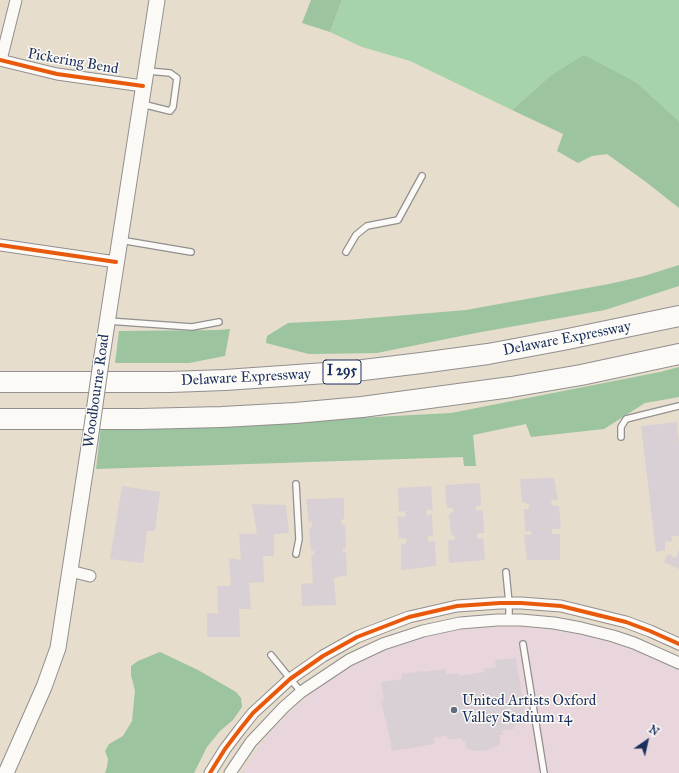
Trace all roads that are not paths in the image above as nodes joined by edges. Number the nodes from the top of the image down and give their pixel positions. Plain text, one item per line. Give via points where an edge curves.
1 (16, 0) edge
2 (157, 0) edge
3 (1, 60) edge
4 (146, 71) junction
5 (143, 86) junction
6 (140, 104) junction
7 (422, 176) dead end
8 (120, 240) junction
9 (0, 245) edge
10 (191, 252) dead end
11 (346, 252) dead end
12 (116, 262) junction
13 (679, 303) edge
14 (679, 316) edge
15 (108, 321) junction
16 (220, 322) dead end
17 (563, 340) junction
18 (679, 354) edge
19 (0, 382) edge
20 (679, 406) edge
21 (0, 420) edge
22 (621, 437) dead end
23 (296, 484) dead end
24 (296, 554) dead end
25 (70, 571) junction
26 (506, 572) dead end
27 (90, 576) dead end
28 (509, 603) junction
29 (509, 620) junction
30 (523, 644) dead end
31 (679, 644) edge
32 (271, 655) dead end
33 (679, 663) edge
34 (290, 679) junction
35 (300, 692) junction
36 (6, 773) edge
37 (210, 773) edge
38 (230, 773) edge
39 (544, 773) edge

1 - 3 street
2 - 4 main road, Woodbourne Road
3 - 5 street, Pickering Bend via 57,74
4 - 5 main road, Woodbourne Road
4 - 6 lane via 170,73 177,78 173,107 170,111
5 - 6 main road, Woodbourne Road
6 - 8 main road, Woodbourne Road
7 - 11 lane via 398,220 366,226
8 - 10 lane
8 - 12 main road, Woodbourne Road
9 - 12 street
12 - 15 main road, Woodbourne Road
13 - 17 highway
14 - 17 highway, Delaware Expressway / I 295
15 - 16 lane via 192,327
15 - 25 main road, Woodbourne Road, bridge
17 - 19 highway, Delaware Expressway / I 295 via 421,363 271,378 170,382
18 - 21 highway via 511,387 362,407 222,417
20 - 22 lane via 626,419 621,427
23 - 24 lane via 299,539
25 - 27 street
25 - 36 main road, Woodbourne Road via 58,648 44,687
26 - 28 lane
28 - 29 lane
28 - 31 street via 561,606 585,611 632,624
28 - 34 street via 457,606 409,617 357,637
29 - 33 street via 581,628 634,643
29 - 35 street via 447,625 397,639 349,660
30 - 39 lane
32 - 34 lane
34 - 35 lane
34 - 37 street via 245,723 225,748
35 - 38 street via 251,742

